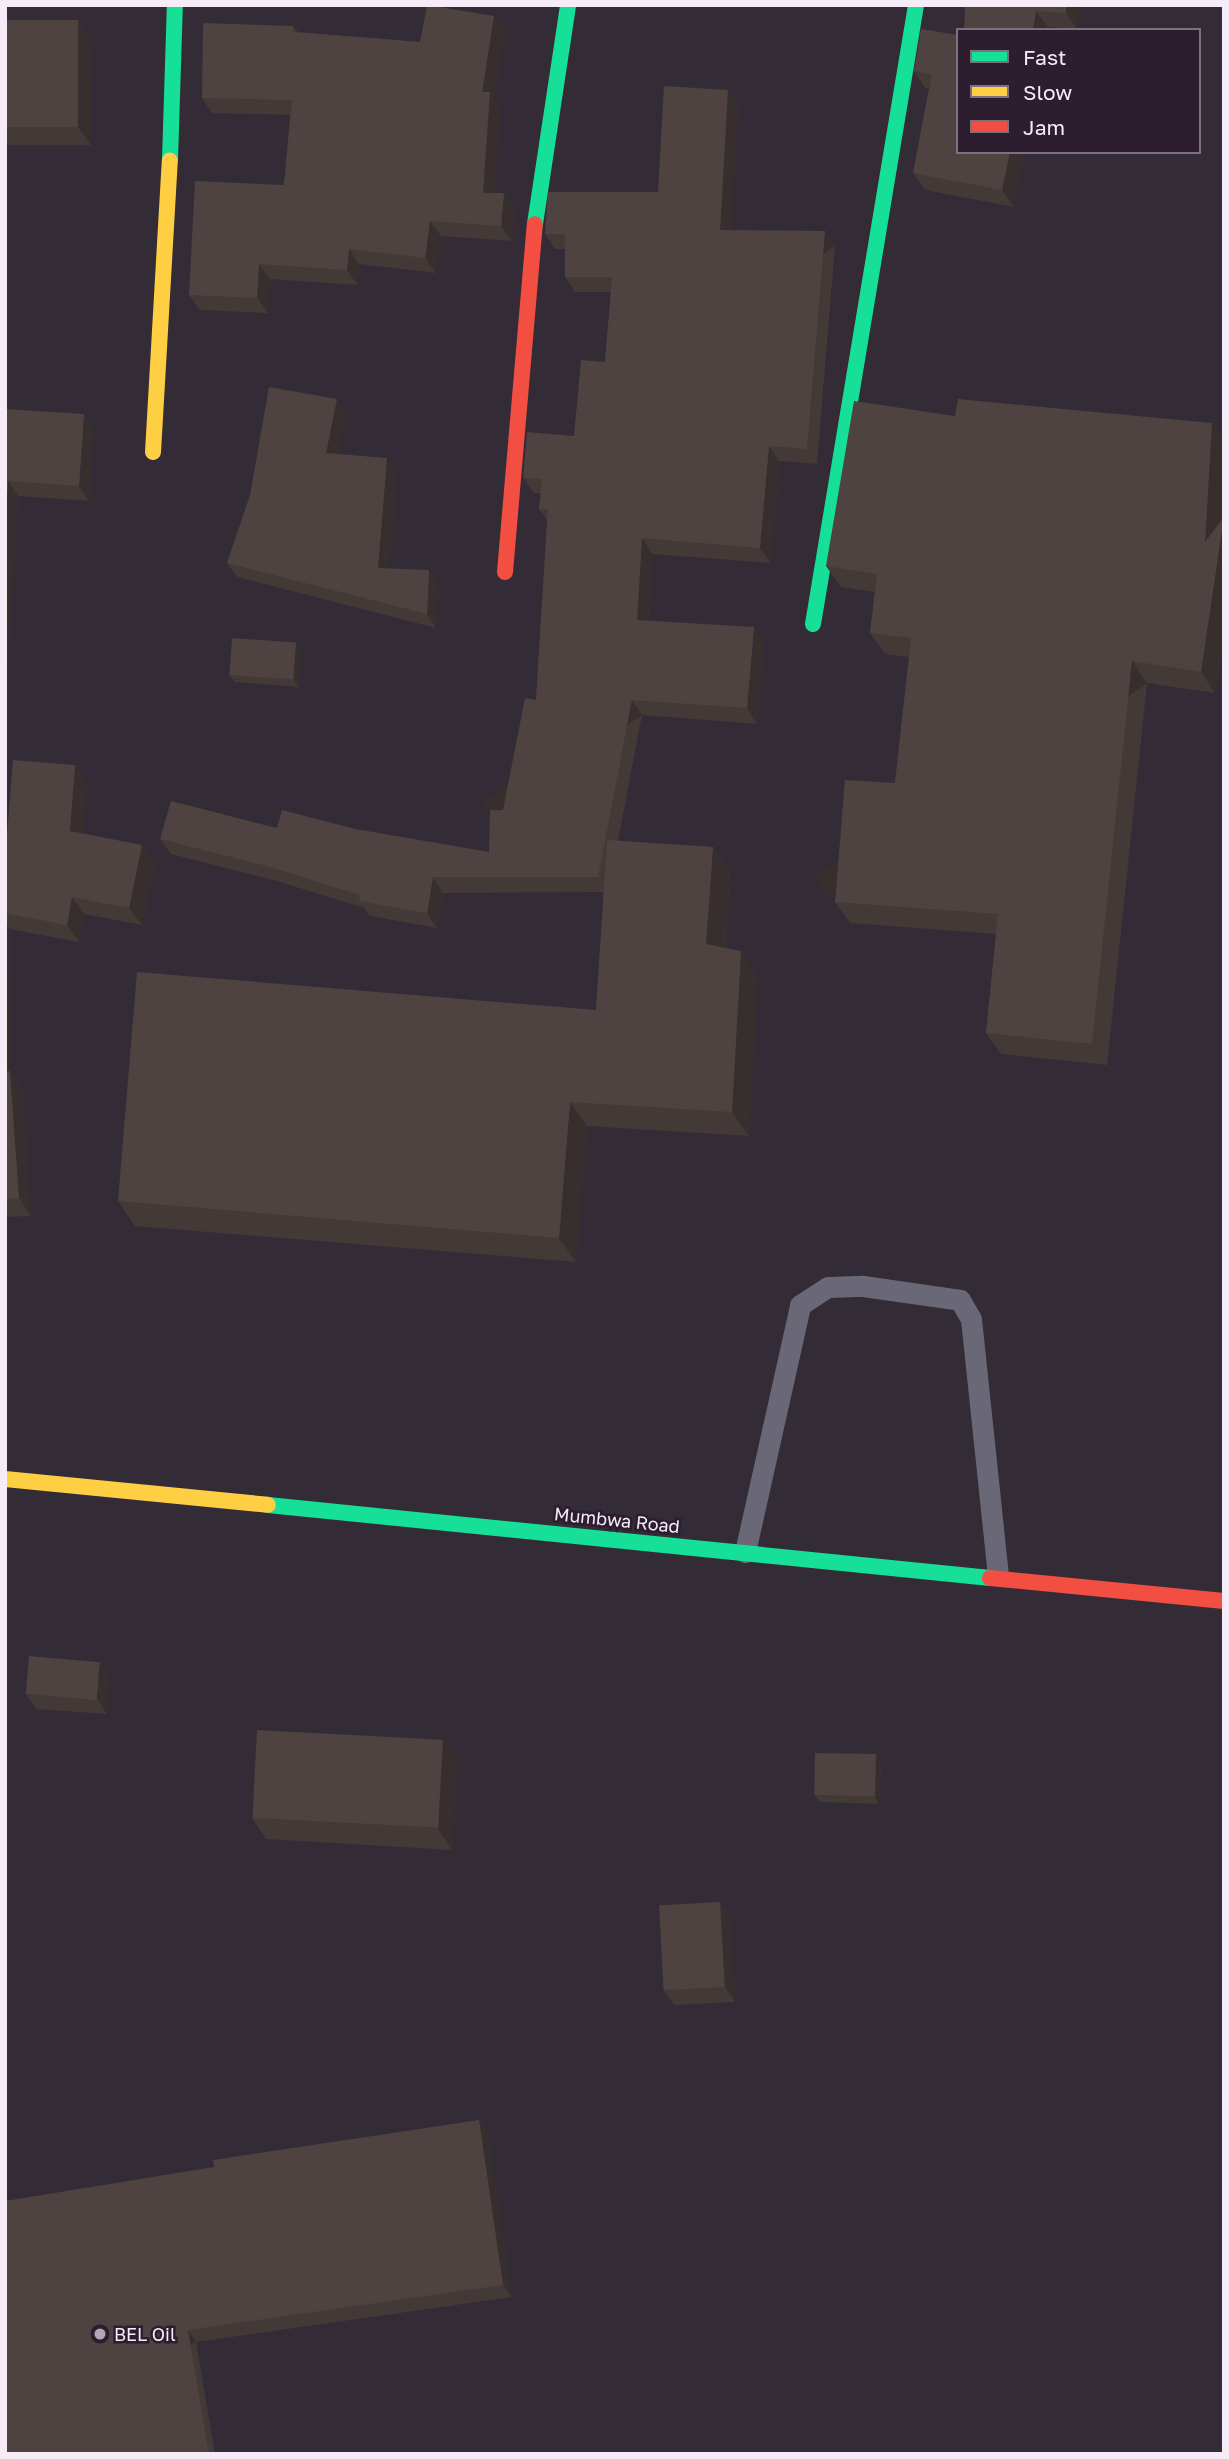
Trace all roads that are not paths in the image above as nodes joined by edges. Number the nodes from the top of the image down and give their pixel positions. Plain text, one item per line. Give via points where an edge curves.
1 (175, 5) edge
2 (568, 5) edge
3 (916, 5) edge
4 (153, 452) dead end
5 (505, 572) dead end
6 (813, 624) dead end
7 (5, 1479) edge
8 (745, 1552) junction
9 (998, 1576) junction
10 (1224, 1601) edge

1 - 4 street via 165,318
2 - 5 street via 537,206
3 - 6 street
7 - 8 street, Mumbwa Road
8 - 9 street, Mumbwa Road
8 - 9 lane via 800,1305 828,1287 863,1286 960,1300 971,1319
9 - 10 street, Mumbwa Road

